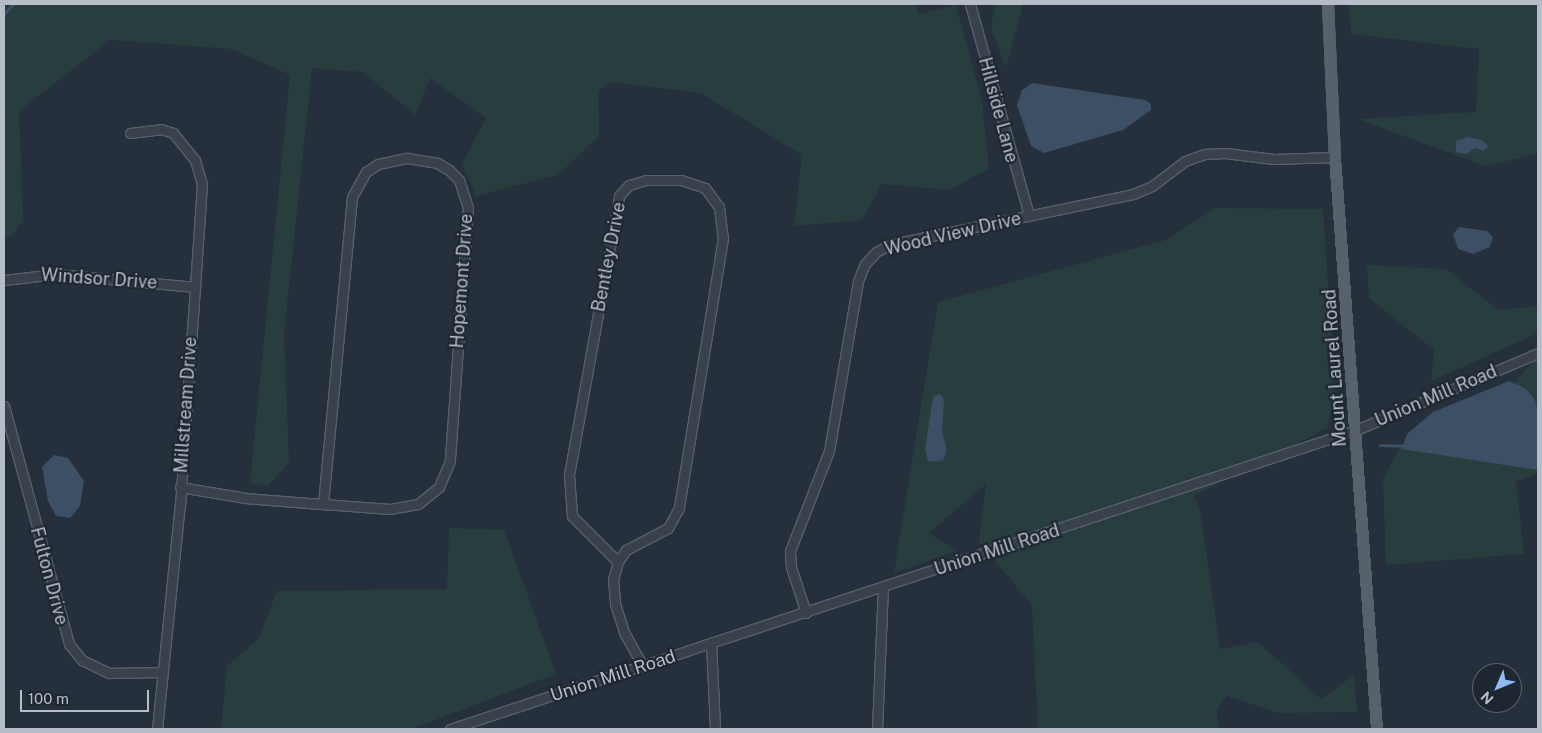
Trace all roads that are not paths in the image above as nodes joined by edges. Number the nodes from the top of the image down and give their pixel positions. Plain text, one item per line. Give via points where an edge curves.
1 (970, 4) edge
2 (1328, 4) edge
3 (130, 132) dead end
4 (1335, 157) junction
5 (1029, 216) junction
6 (4, 280) edge
7 (195, 286) junction
8 (1538, 353) edge
9 (4, 406) edge
10 (1356, 430) junction
11 (180, 487) junction
12 (323, 504) junction
13 (618, 562) junction
14 (883, 588) junction
15 (806, 613) junction
16 (711, 643) junction
17 (643, 666) junction
18 (162, 672) junction
19 (157, 729) edge
20 (450, 729) edge
21 (716, 729) edge
22 (877, 729) edge
23 (1377, 729) edge

1 - 5 street, Hillside Lane
2 - 4 main road, Mount Laurel Road
3 - 7 street, Millstream Drive via 161,129 174,133 195,160 203,197
4 - 5 street, Wood View Drive via 1204,154 1185,161 1142,191
4 - 10 main road, Mount Laurel Road
5 - 15 street, Wood View Drive via 892,244 876,252 865,264 855,297 829,451 790,551 791,567
6 - 7 street, Windsor Drive via 56,274
7 - 11 street, Millstream Drive
8 - 10 street, Union Mill Road
9 - 18 street, Fulton Drive via 68,644 82,660 109,672
10 - 14 street, Union Mill Road
10 - 23 main road, Mount Laurel Road
11 - 12 street, Hopemont Drive via 246,498
11 - 18 street, Millstream Drive
12 - 12 street, Hopemont Drive via 404,508 429,497 446,475 452,446 468,207 459,180 437,163 407,158 378,164 357,184 352,198
13 - 13 street, Bentley Drive via 572,516 569,475 619,196 629,185 646,180 681,180 698,184 711,193 719,207 723,230 689,450 679,508 673,522 668,528 626,550
13 - 17 street via 613,579 614,604
14 - 15 street, Union Mill Road
14 - 22 street
15 - 16 street, Union Mill Road
16 - 17 street, Union Mill Road
16 - 21 street
17 - 20 street, Union Mill Road
18 - 19 street, Millstream Drive

